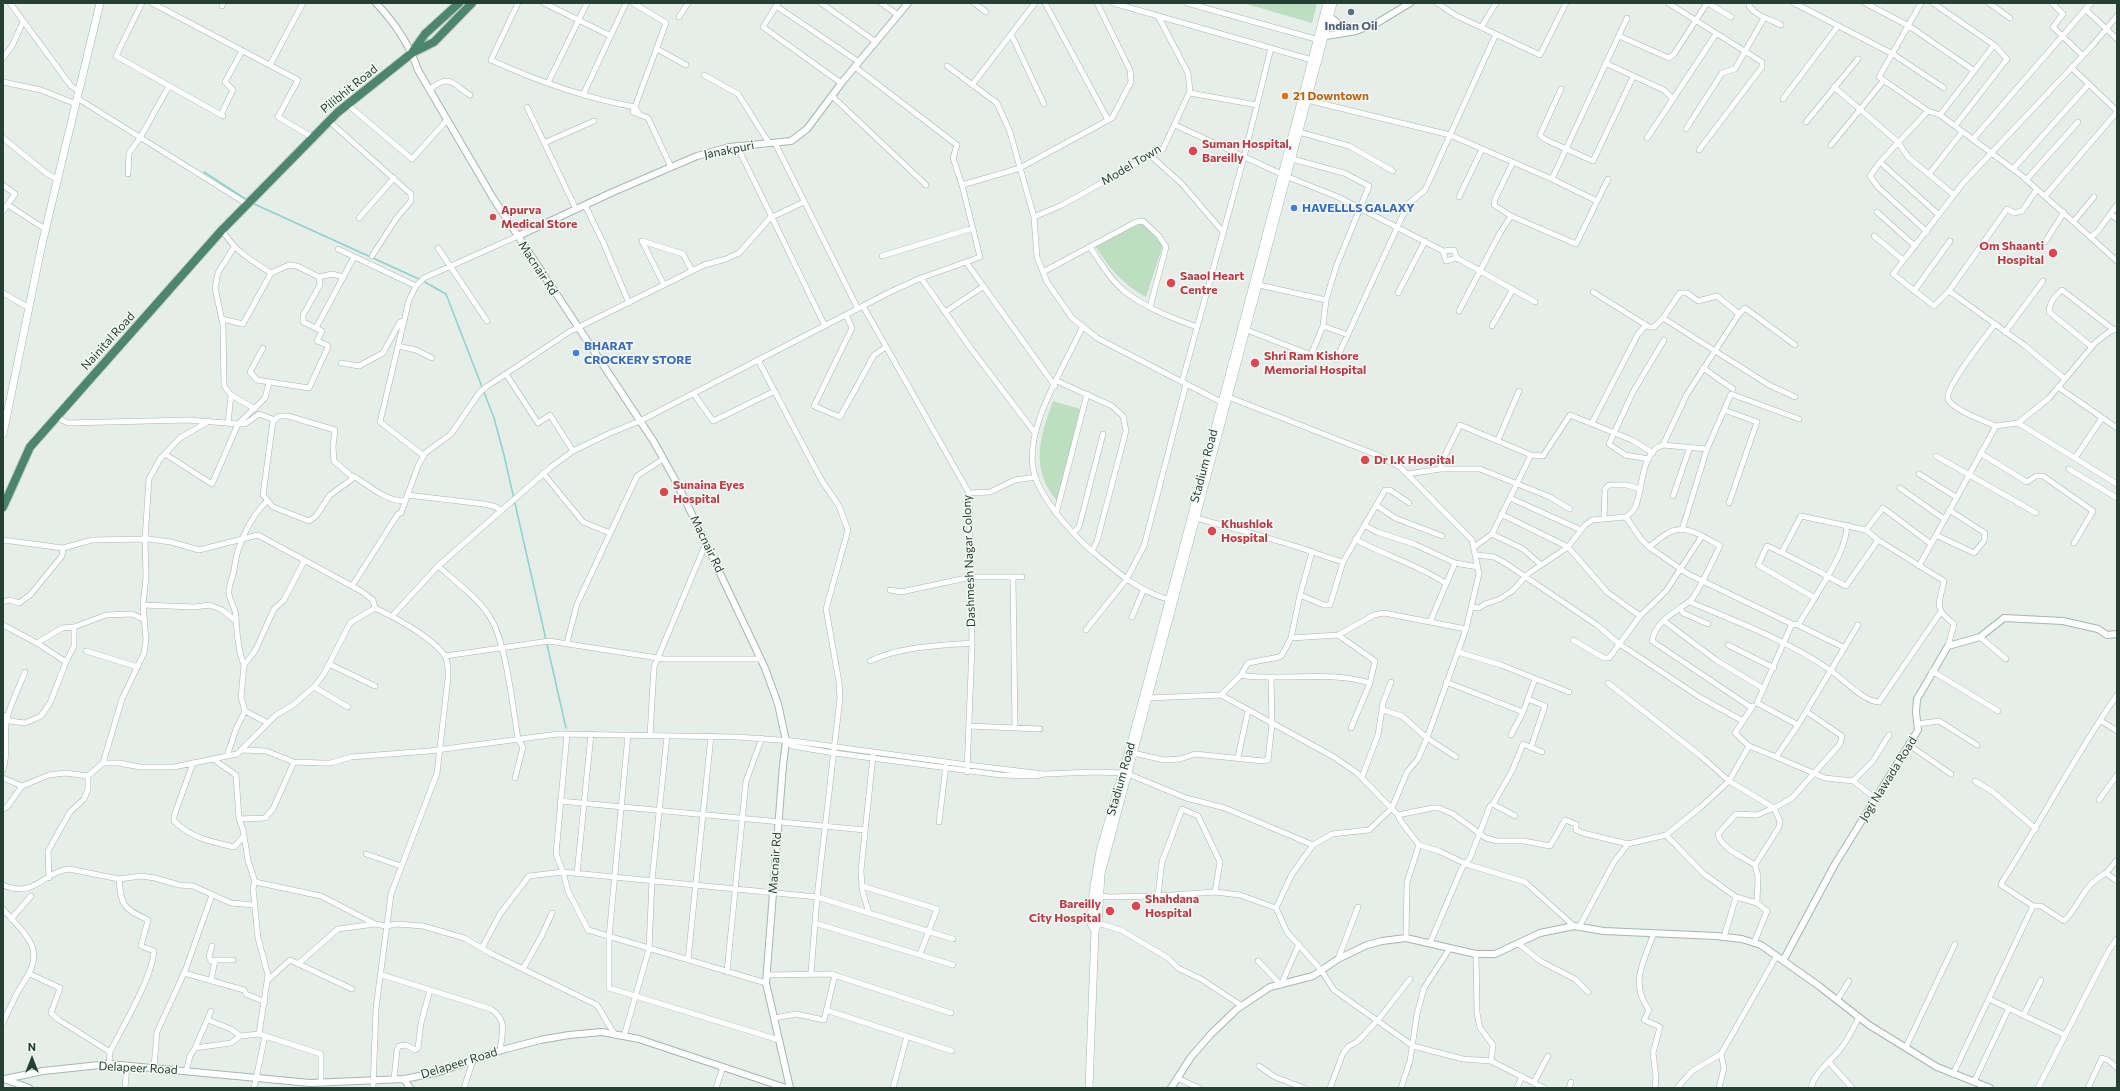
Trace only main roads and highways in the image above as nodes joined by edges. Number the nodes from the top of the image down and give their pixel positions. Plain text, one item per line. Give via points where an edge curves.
1 (100, 3) edge
2 (459, 3) edge
3 (472, 3) edge
4 (1327, 3) edge
5 (1333, 3) edge
6 (1327, 15) junction
7 (1321, 37) junction
8 (412, 53) junction
9 (1285, 176) junction
10 (249, 202) joint
11 (1226, 396) junction
12 (1224, 404) junction
13 (4, 419) edge
14 (3, 434) edge
15 (3, 506) edge
16 (1171, 600) junction
17 (1125, 774) junction
18 (1096, 926) junction
19 (1089, 1088) edge

1 - 13 main road
2 - 8 highway via 425,34
3 - 8 highway, Pilibhit Road via 434,42
4 - 6 main road, Stadium Road
5 - 6 main road, Stadium Road
6 - 7 main road, Stadium Road
7 - 9 main road, Stadium Road via 1312,60
7 - 9 main road, Stadium Road via 1308,100
8 - 10 highway, Pilibhit Road via 329,121
9 - 11 main road, Stadium Road
9 - 11 main road, Stadium Road via 1247,330
10 - 15 highway, Nainital Road via 30,447
11 - 12 main road, Stadium Road
12 - 16 main road, Stadium Road
12 - 16 main road, Stadium Road via 1196,518
13 - 14 main road
16 - 17 main road, Stadium Road
16 - 17 main road, Stadium Road via 1148,698
17 - 18 main road, Stadium Road via 1105,856
17 - 18 main road, Stadium Road via 1095,870 1092,924
18 - 19 main road, Stadium Road

